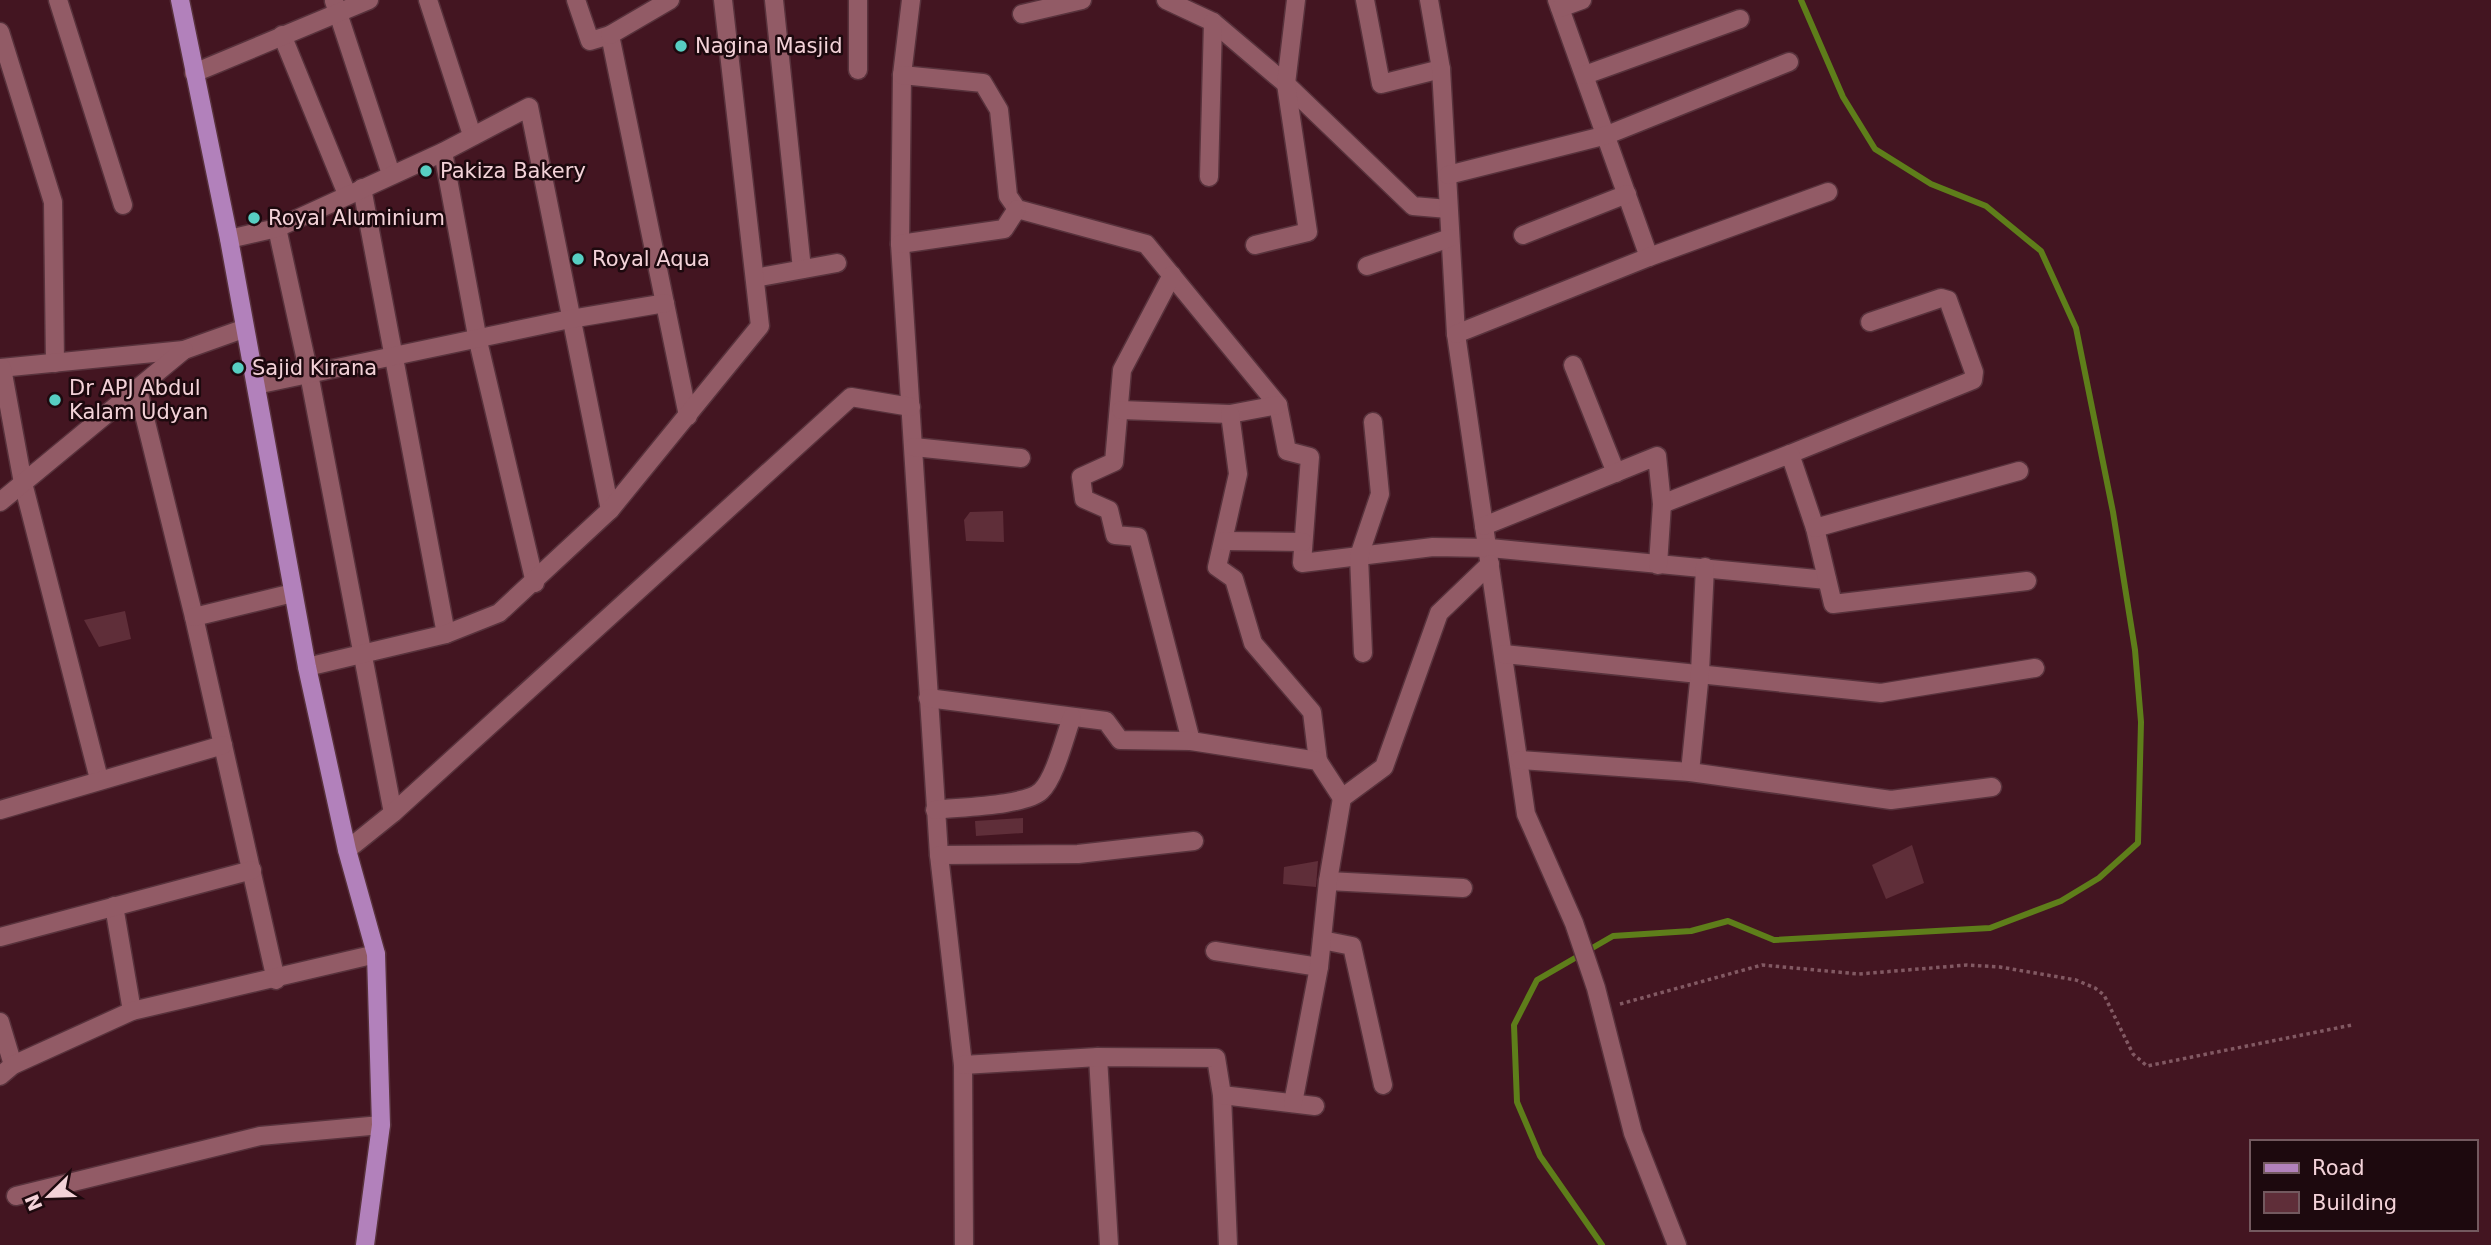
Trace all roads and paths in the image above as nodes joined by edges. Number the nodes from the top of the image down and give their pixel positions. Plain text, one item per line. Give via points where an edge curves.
1 (58, 0) edge
2 (180, 0) edge
3 (369, 0) edge
4 (428, 0) edge
5 (576, 0) edge
6 (670, 0) edge
7 (723, 0) edge
8 (774, 0) edge
9 (859, 0) edge
10 (911, 0) edge
11 (1082, 0) edge
12 (1166, 0) edge
13 (1296, 0) edge
14 (1365, 0) edge
15 (1429, 0) edge
16 (1582, 0) edge
17 (1559, 4) edge
18 (335, 6) edge
19 (1022, 14) dead end
20 (1740, 19) dead end
21 (1213, 22) junction
22 (0, 32) edge
23 (282, 35) junction
24 (610, 35) junction
25 (1789, 62) dead end
26 (1441, 69) junction
27 (858, 70) dead end
28 (194, 73) junction
29 (902, 75) junction
30 (1585, 75) junction
31 (1286, 84) junction
32 (472, 135) junction
33 (1607, 135) junction
34 (443, 152) junction
35 (391, 174) junction
36 (1448, 175) junction
37 (1209, 177) dead end
38 (355, 191) junction
39 (1828, 192) dead end
40 (1627, 194) junction
41 (123, 205) dead end
42 (1017, 209) junction
43 (1448, 209) junction
44 (276, 228) junction
45 (1523, 235) dead end
46 (1450, 238) junction
47 (229, 239) junction
48 (900, 244) junction
49 (1255, 245) dead end
50 (1650, 257) junction
51 (837, 263) dead end
52 (1367, 266) dead end
53 (802, 269) junction
54 (1172, 275) junction
55 (755, 278) junction
56 (665, 303) junction
57 (570, 319) junction
58 (1870, 322) dead end
59 (243, 329) junction
60 (1456, 334) junction
61 (478, 341) junction
62 (184, 350) junction
63 (393, 357) junction
64 (55, 363) junction
65 (1573, 365) dead end
66 (1, 368) edge
67 (309, 374) junction
68 (256, 385) junction
69 (138, 390) junction
70 (1278, 405) junction
71 (911, 407) junction
72 (1121, 410) junction
73 (1230, 414) junction
74 (688, 416) junction
75 (1373, 422) dead end
76 (914, 447) junction
77 (1790, 454) junction
78 (1021, 458) dead end
79 (2019, 471) dead end
80 (1616, 473) junction
81 (23, 483) junction
82 (0, 502) edge
83 (1662, 504) junction
84 (610, 510) junction
85 (1484, 526) junction
86 (1815, 528) junction
87 (1224, 541) junction
88 (1303, 542) junction
89 (1359, 556) junction
90 (1490, 556) junction
91 (1658, 565) junction
92 (1705, 567) junction
93 (1827, 580) junction
94 (2027, 581) dead end
95 (535, 583) junction
96 (293, 593) junction
97 (194, 617) junction
98 (446, 634) junction
99 (363, 653) junction
100 (1363, 653) dead end
101 (1504, 654) junction
102 (307, 667) junction
103 (2035, 668) dead end
104 (1700, 672) junction
105 (928, 698) junction
106 (1072, 717) junction
107 (1191, 741) junction
108 (223, 745) junction
109 (1520, 760) junction
110 (1318, 761) junction
111 (1690, 772) junction
112 (99, 779) junction
113 (1992, 787) dead end
114 (1342, 798) junction
115 (0, 810) edge
116 (936, 810) junction
117 (393, 813) junction
118 (1194, 841) dead end
119 (347, 850) junction
120 (939, 855) junction
121 (252, 870) junction
122 (1328, 881) junction
123 (1463, 888) dead end
124 (114, 905) junction
125 (0, 937) edge
126 (1322, 940) junction
127 (1215, 951) dead end
128 (376, 954) junction
129 (1319, 967) junction
130 (276, 980) junction
131 (1601, 1009) junction
132 (132, 1011) junction
133 (0, 1022) edge
134 (2352, 1025) dead end
135 (1098, 1057) junction
136 (963, 1065) junction
137 (6, 1070) edge
138 (1383, 1085) dead end
139 (1223, 1095) junction
140 (1293, 1104) junction
141 (1315, 1106) dead end
142 (381, 1125) junction
143 (16, 1196) dead end
144 (365, 1245) edge
145 (964, 1245) edge
146 (1109, 1245) edge
147 (1228, 1245) edge
148 (1677, 1245) edge

1 - 41 street
2 - 28 main road
3 - 18 street
4 - 32 street
5 - 24 street via 590,41
6 - 24 street
7 - 55 street
8 - 53 street
9 - 27 street
10 - 29 street
11 - 19 street
12 - 21 street
13 - 31 street
14 - 26 street via 1381,84
15 - 26 street
16 - 17 street
17 - 30 street
18 - 23 street
18 - 35 street
20 - 30 street
21 - 31 street
21 - 37 street
22 - 64 street via 53,202
23 - 28 street
23 - 38 street
24 - 56 street
25 - 33 street
26 - 36 street
28 - 47 main road
29 - 42 street via 983,83 999,110 1008,196
29 - 48 street
30 - 33 street
31 - 43 street via 1413,206
31 - 49 street via 1308,232
32 - 34 street
32 - 57 street via 529,107
33 - 36 street
33 - 40 street
34 - 35 street
34 - 61 street
35 - 38 street
36 - 43 street
38 - 44 street
38 - 63 street
39 - 50 street
40 - 45 street
40 - 50 street
42 - 48 street via 1004,229
42 - 54 street via 1146,244
43 - 46 street
44 - 47 street
44 - 67 street
46 - 52 street
46 - 60 street
47 - 59 main road
48 - 71 street
50 - 60 street
51 - 53 street
53 - 55 street
54 - 70 street
54 - 72 street via 1122,370
55 - 74 street via 760,326
56 - 57 street
56 - 74 street
57 - 61 street
57 - 84 street
58 - 77 street via 1941,298 1948,300 1973,380
59 - 62 street
59 - 68 main road
60 - 85 street
61 - 63 street
61 - 95 street
62 - 64 street
62 - 69 street
63 - 67 street
63 - 98 street
64 - 66 street
65 - 80 street
66 - 81 street
67 - 68 street
67 - 99 street
68 - 96 main road
69 - 81 street
69 - 97 street
70 - 73 street
70 - 88 street via 1287,451 1310,457
71 - 76 street
71 - 117 street via 852,397
72 - 73 street
72 - 107 street via 1114,462 1081,477 1084,499 1109,510 1115,535 1138,537
73 - 87 street via 1238,474
74 - 84 street
75 - 89 street via 1380,494
76 - 78 street
76 - 105 street
77 - 83 street
77 - 86 street
79 - 86 street
80 - 83 street via 1657,456
80 - 85 street
81 - 82 street
81 - 112 street
83 - 91 street
84 - 95 street
85 - 90 street
86 - 93 street
87 - 88 street
87 - 110 street via 1217,567 1234,579 1253,643 1312,712
88 - 89 street via 1302,562
89 - 90 street via 1433,547
89 - 100 street
90 - 91 street
90 - 101 street
90 - 114 street via 1439,612 1384,767
91 - 92 street
92 - 93 street
92 - 104 street
93 - 94 street via 1833,604
95 - 98 street via 499,613
96 - 97 street
96 - 102 main road
97 - 108 street
98 - 99 street
99 - 102 street
99 - 117 street
101 - 104 street
101 - 109 street
102 - 119 main road
103 - 104 street via 1881,693
104 - 111 street
105 - 106 street
105 - 116 street
106 - 107 street via 1106,721 1120,740
106 - 116 street via 1042,791 1027,799
107 - 110 street
108 - 112 street
108 - 121 street
109 - 111 street
109 - 131 street via 1526,814 1577,931
110 - 114 street
111 - 113 street via 1891,800
112 - 115 street
114 - 122 street
116 - 120 street
117 - 119 street
118 - 120 street via 1078,854
119 - 128 main road
120 - 136 street
121 - 124 street
121 - 130 street
122 - 123 street
122 - 126 street
124 - 125 street
124 - 132 street
126 - 129 street
126 - 138 street via 1352,946
127 - 129 street
128 - 130 street
128 - 142 main road
129 - 140 street
130 - 132 street
131 - 134 path via 1762,965 1859,974 1967,965 2076,980 2095,988 2104,995 2133,1054 2147,1066
131 - 148 street via 1633,1133
132 - 137 street
133 - 137 street
135 - 136 street
135 - 139 street via 1216,1058
135 - 146 street
136 - 145 street
139 - 140 street
139 - 147 street
140 - 141 street
142 - 143 street via 260,1136
142 - 144 main road

